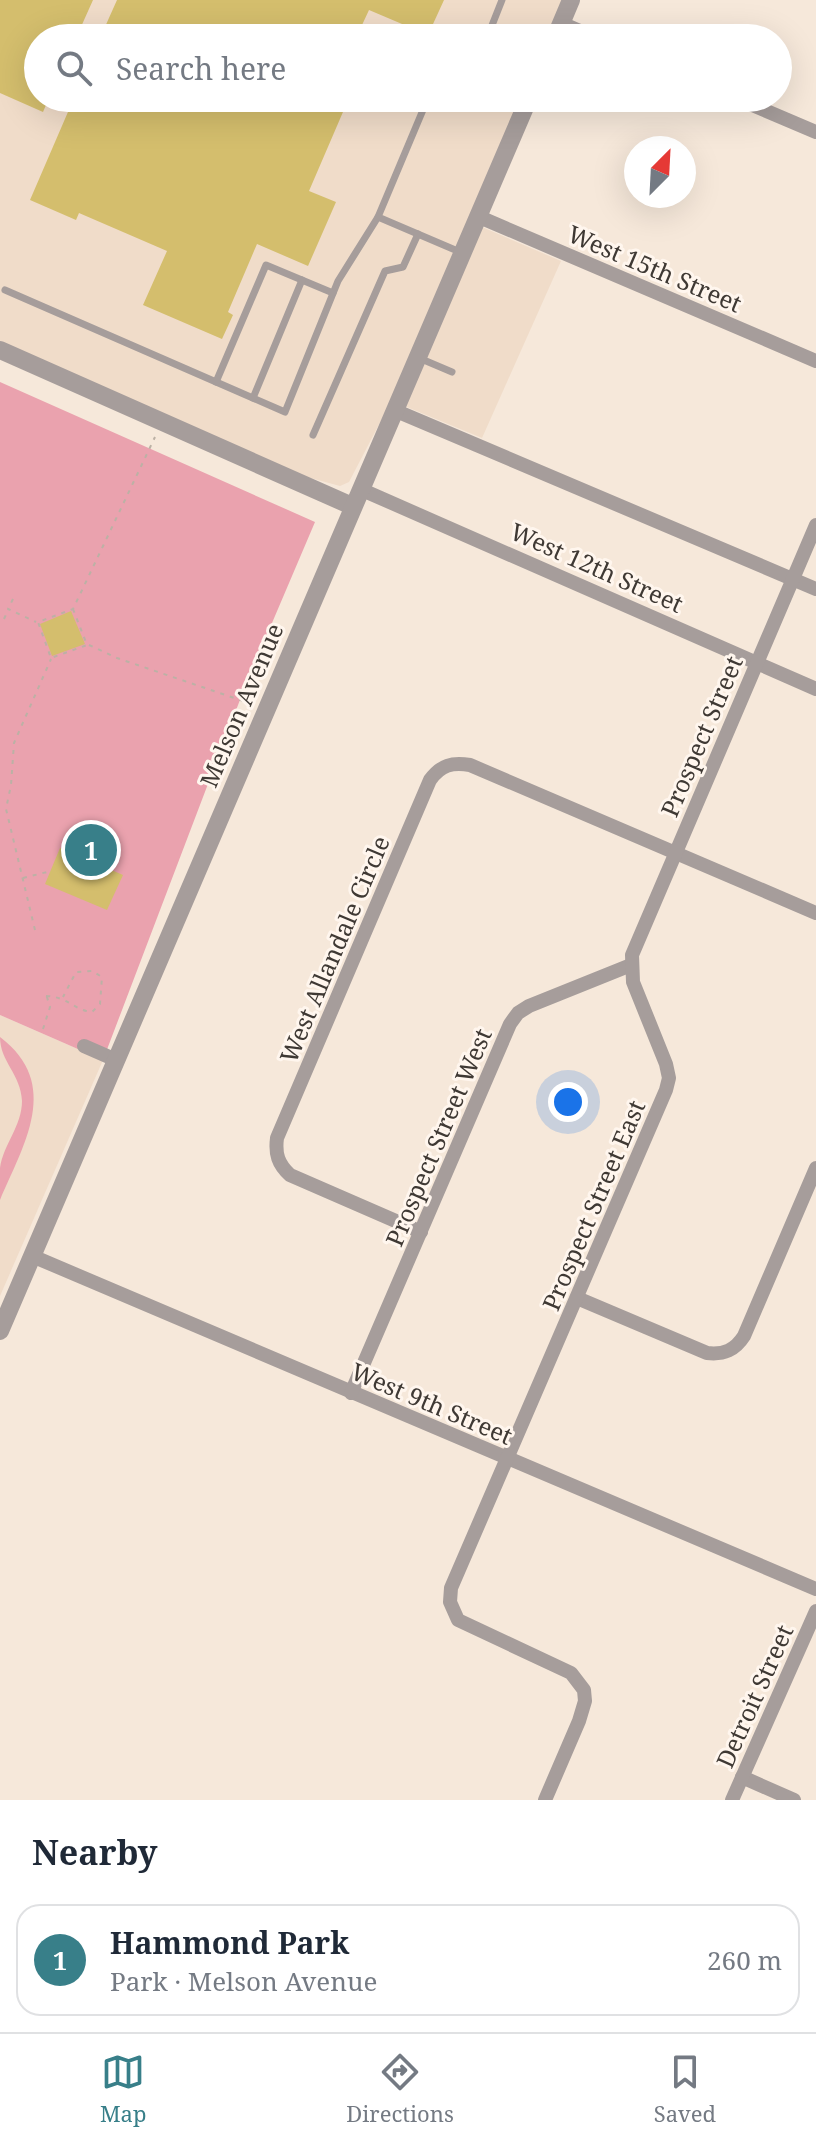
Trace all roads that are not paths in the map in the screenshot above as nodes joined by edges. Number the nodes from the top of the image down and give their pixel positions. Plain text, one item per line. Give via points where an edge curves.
1 (502, 0) edge
2 (571, 0) edge
3 (493, 24) edge
4 (561, 24) edge
5 (422, 112) edge
6 (523, 112) edge
7 (769, 112) edge
8 (816, 132) edge
9 (477, 216) junction
10 (378, 217) junction
11 (418, 234) junction
12 (462, 253) junction
13 (302, 280) junction
14 (5, 290) dead end
15 (333, 293) junction
16 (0, 350) edge
17 (417, 357) junction
18 (816, 361) edge
19 (452, 372) dead end
20 (216, 382) junction
21 (253, 398) junction
22 (394, 410) junction
23 (313, 435) dead end
24 (356, 498) junction
25 (816, 525) edge
26 (792, 579) junction
27 (816, 589) edge
28 (756, 663) junction
29 (816, 689) edge
30 (675, 853) junction
31 (816, 913) edge
32 (631, 965) junction
33 (84, 1046) dead end
34 (116, 1060) junction
35 (816, 1168) edge
36 (421, 1232) junction
37 (32, 1256) junction
38 (577, 1298) junction
39 (0, 1331) edge
40 (351, 1393) junction
41 (508, 1459) junction
42 (816, 1589) edge
43 (816, 1611) edge
44 (742, 1777) junction
45 (545, 1800) edge
46 (732, 1800) edge
47 (794, 1800) edge

1 - 3 lane
2 - 4 street
5 - 10 lane
6 - 9 street, Melson Avenue
7 - 8 street
9 - 12 street, Melson Avenue
9 - 18 street, West 15th Street
10 - 11 lane
10 - 15 lane
11 - 12 lane
11 - 23 lane via 403,267 385,271
12 - 17 street, Melson Avenue
13 - 15 lane
13 - 20 lane via 266,265
13 - 21 lane
14 - 20 lane
15 - 21 lane via 285,412
16 - 24 street, West 12th Street
17 - 19 lane
17 - 22 street, Melson Avenue
20 - 21 lane
22 - 24 street, Melson Avenue
22 - 26 street
24 - 28 street, West 12th Street
24 - 34 street, Melson Avenue
25 - 26 street, Prospect Street
26 - 27 street
26 - 28 street, Prospect Street
28 - 29 street, West 12th Street
28 - 30 street, Prospect Street
30 - 31 street
30 - 32 street, Prospect Street
30 - 36 street, West Allandale Circle via 470,765 446,765 430,780 277,1138 277,1158 290,1175
32 - 36 street, Prospect Street West via 518,1013
32 - 38 street, Prospect Street East via 669,1078
33 - 34 street
34 - 37 street, Melson Avenue
35 - 38 street via 744,1336 729,1350 707,1353
36 - 40 street, Prospect Street West
37 - 39 street, Melson Avenue
37 - 40 street, West 9th Street
38 - 41 street, Prospect Street East
40 - 41 street, West 9th Street
41 - 42 street, West 9th Street
41 - 45 street via 451,1588 450,1602 458,1620 571,1673 584,1690 579,1721
43 - 44 street, Detroit Street
44 - 46 street, Detroit Street
44 - 47 street

